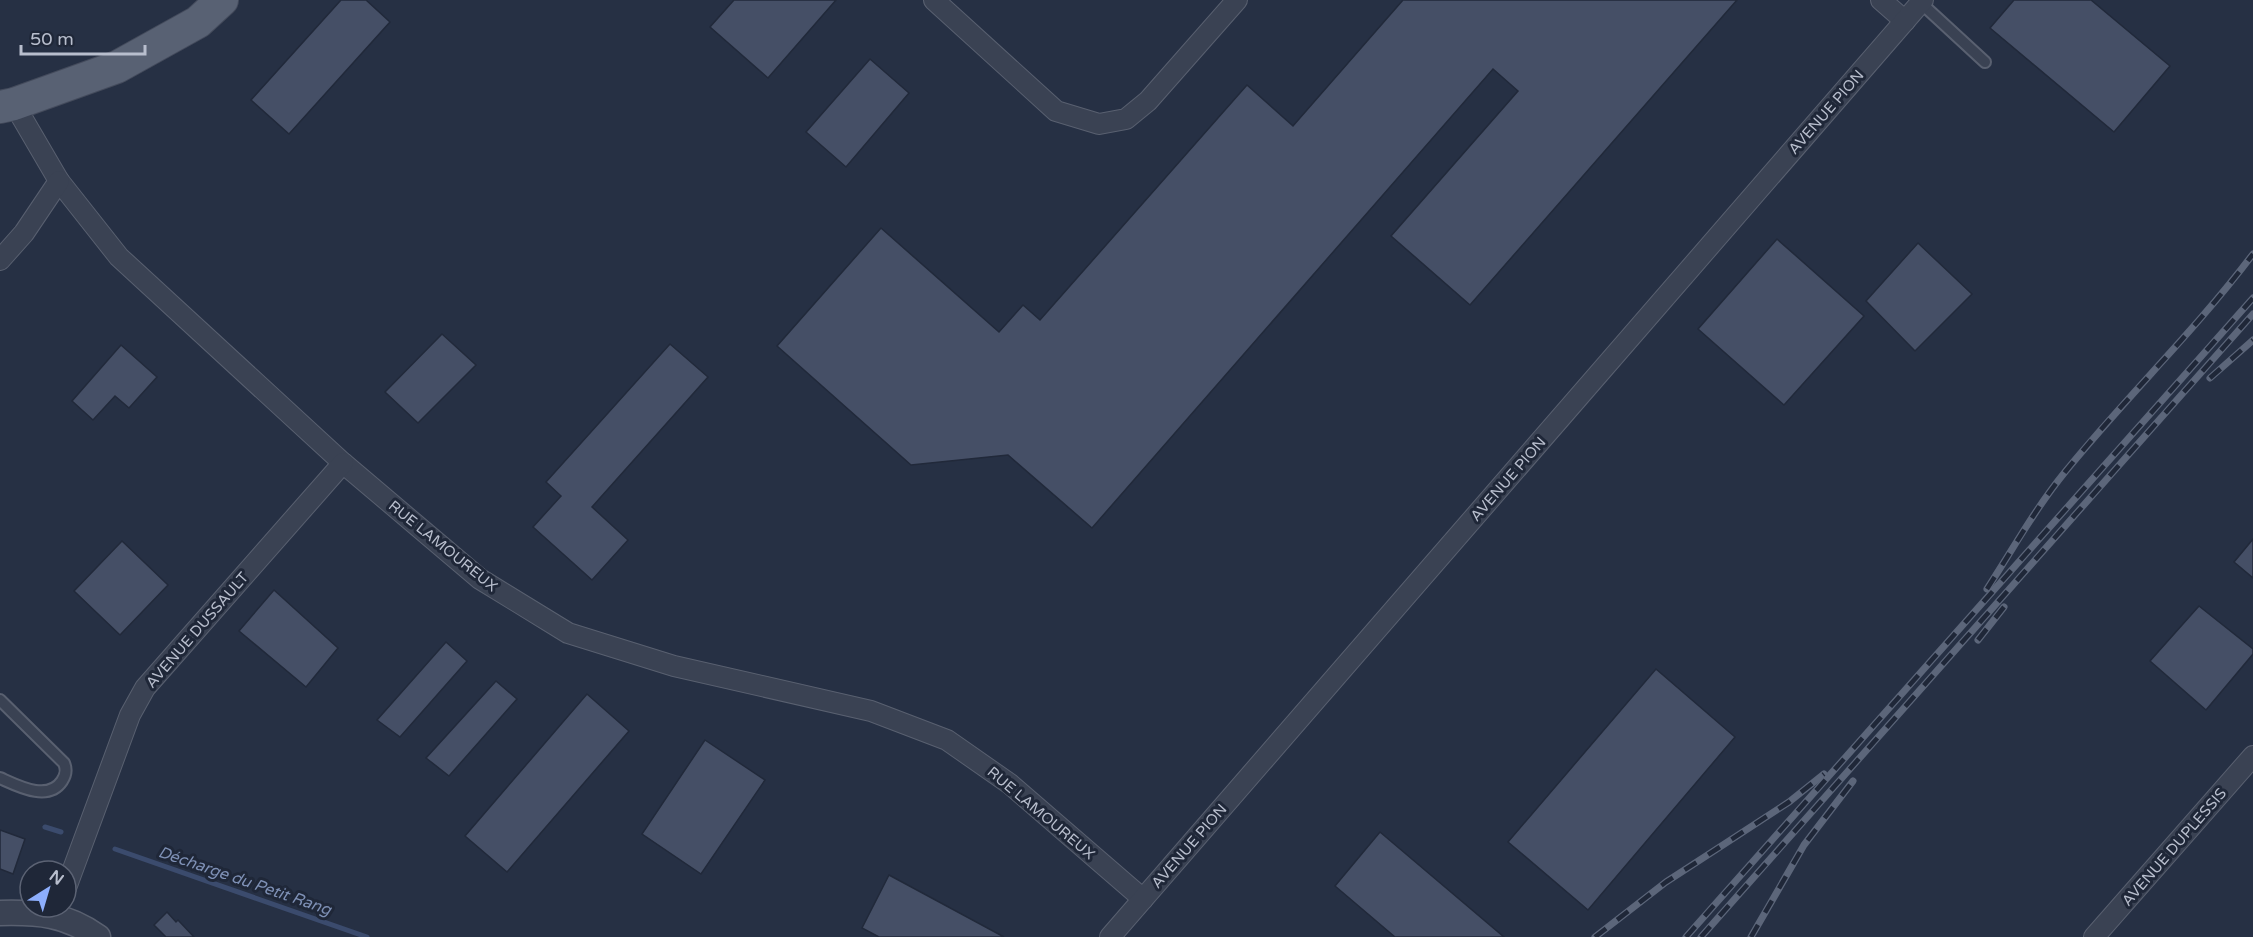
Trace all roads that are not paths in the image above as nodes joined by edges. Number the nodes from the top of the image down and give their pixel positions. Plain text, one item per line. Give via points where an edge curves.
1 (222, 0) edge
2 (934, 0) edge
3 (1237, 0) edge
4 (1881, 0) edge
5 (1922, 2) edge
6 (1905, 21) junction
7 (1985, 62) dead end
8 (7, 105) edge
9 (58, 180) junction
10 (0, 260) edge
11 (343, 464) junction
12 (0, 700) edge
13 (2253, 756) edge
14 (0, 778) edge
15 (77, 859) edge
16 (1143, 899) junction
17 (0, 912) edge
18 (18, 913) edge
19 (69, 919) edge
20 (98, 937) edge
21 (1110, 937) edge
22 (2094, 937) edge

1 - 8 main road via 198,22 117,67
2 - 3 street via 1056,111 1099,124 1126,119 1148,102
4 - 6 street
5 - 6 street, AVENUE PION
5 - 7 lane
6 - 16 street, AVENUE PION
8 - 9 street, RUE LAMOUREUX
9 - 10 street via 24,233
9 - 11 street, RUE LAMOUREUX via 119,257
11 - 15 street, AVENUE DUSSAULT via 145,688 130,715
11 - 16 street, RUE LAMOUREUX via 480,579 568,633 674,666 871,711 947,740 1010,784
12 - 14 lane via 66,769 60,784 46,793
13 - 22 street, AVENUE DUPLESSIS
16 - 21 street, AVENUE PION
17 - 18 street
19 - 20 street

